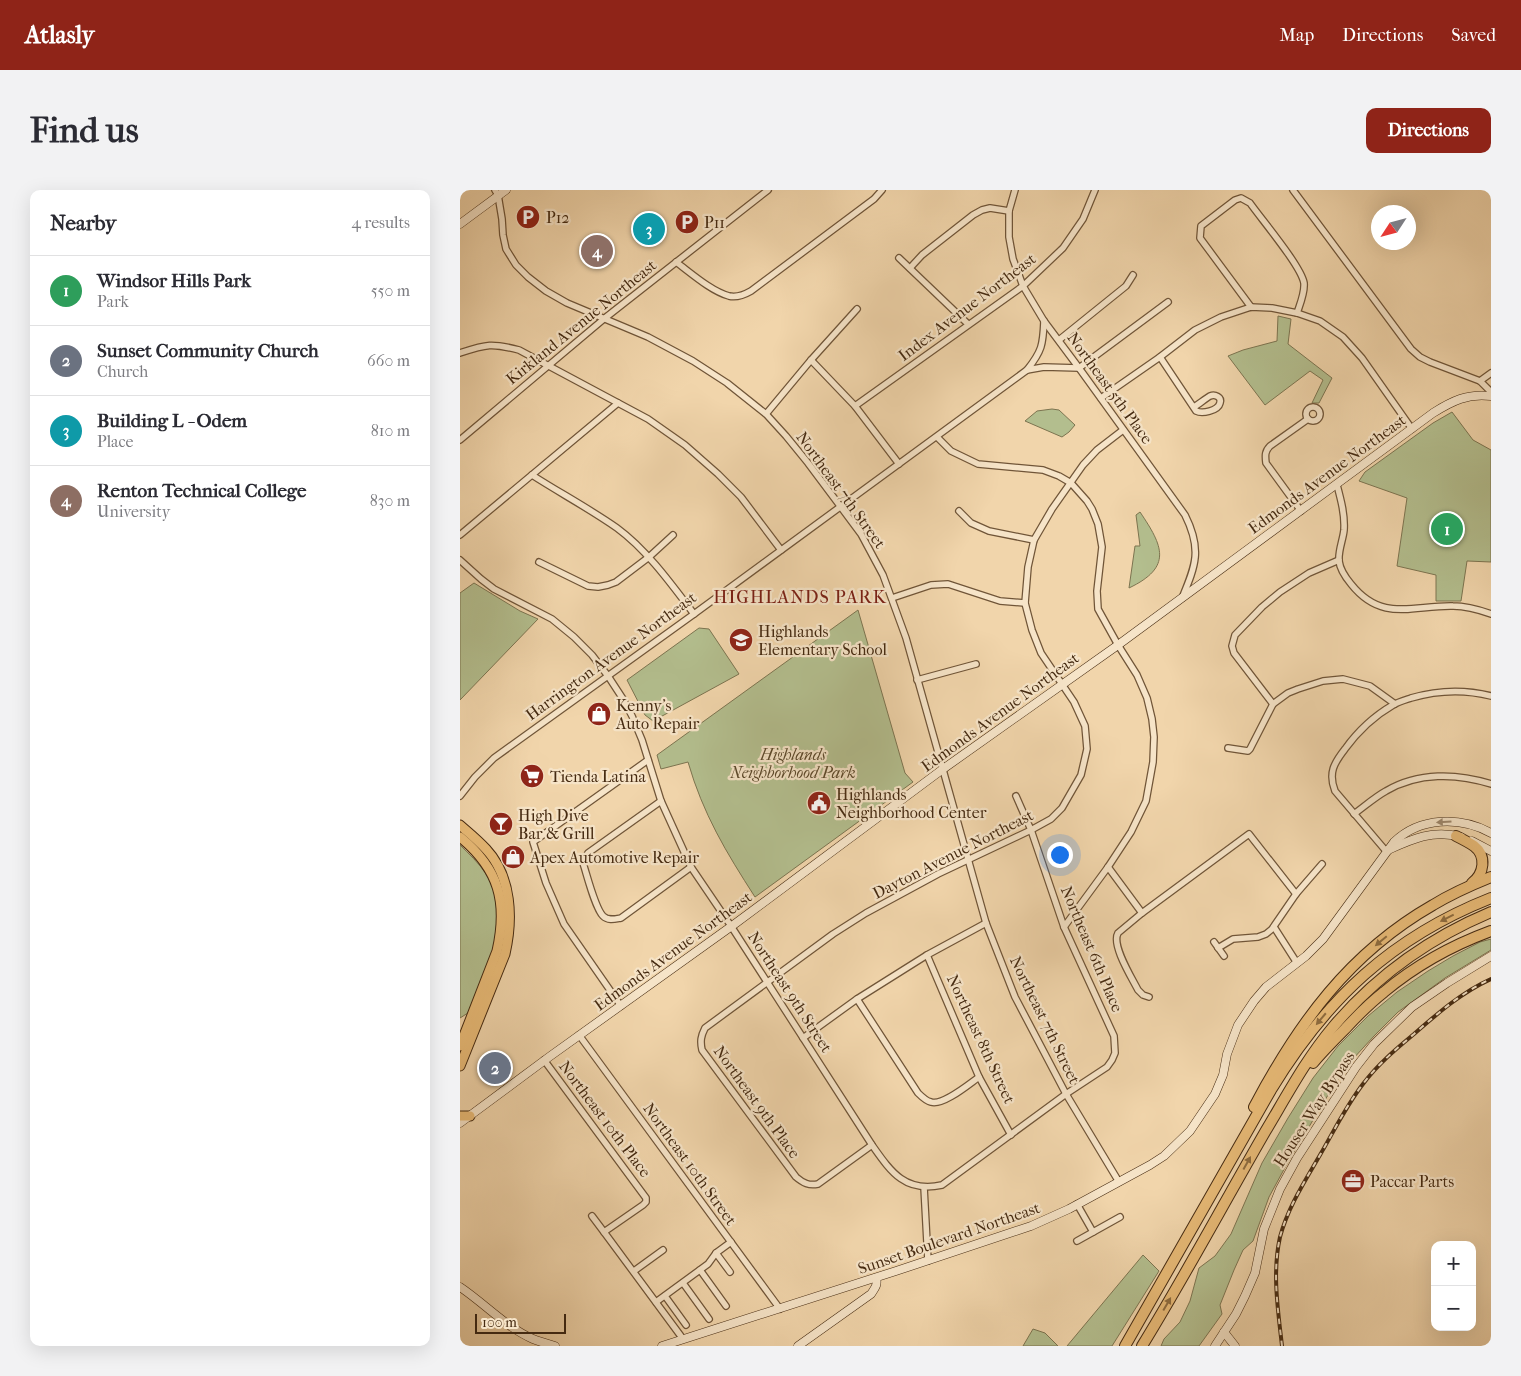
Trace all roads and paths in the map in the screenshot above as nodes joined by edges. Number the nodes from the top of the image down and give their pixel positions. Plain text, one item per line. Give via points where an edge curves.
1 (506, 190) edge
2 (768, 190) edge
3 (882, 190) edge
4 (1015, 190) edge
5 (1095, 190) edge
6 (1294, 190) edge
7 (496, 193) edge
8 (1009, 211) junction
9 (460, 224) edge
10 (899, 258) dead end
11 (676, 262) junction
12 (910, 268) junction
13 (1133, 274) dead end
14 (1023, 286) junction
15 (1168, 302) dead end
16 (1251, 308) junction
17 (857, 309) dead end
18 (1297, 313) junction
19 (604, 318) junction
20 (1044, 322) junction
21 (968, 324) junction
22 (1059, 340) junction
23 (460, 353) edge
24 (1160, 357) junction
25 (811, 360) junction
26 (549, 364) junction
27 (1080, 368) junction
28 (1028, 370) junction
29 (1491, 373) edge
30 (1480, 381) junction
31 (1491, 392) edge
32 (1491, 396) edge
33 (1101, 398) junction
34 (618, 403) junction
35 (855, 406) junction
36 (1194, 407) dead end
37 (766, 414) junction
38 (1308, 419) dead end
39 (1412, 429) junction
40 (1123, 430) junction
41 (937, 437) junction
42 (460, 440) edge
43 (899, 464) junction
44 (532, 475) junction
45 (1071, 482) junction
46 (1337, 485) junction
47 (840, 506) junction
48 (959, 511) dead end
49 (1300, 511) junction
50 (460, 535) edge
51 (673, 535) dead end
52 (1034, 540) junction
53 (781, 550) junction
54 (649, 557) junction
55 (460, 560) edge
56 (1339, 560) junction
57 (539, 562) dead end
58 (892, 598) junction
59 (1182, 598) junction
60 (1025, 603) junction
61 (694, 614) junction
62 (1491, 614) edge
63 (1118, 645) junction
64 (976, 664) dead end
65 (608, 676) junction
66 (917, 680) junction
67 (1062, 684) junction
68 (1491, 696) edge
69 (1273, 704) junction
70 (1394, 704) junction
71 (1228, 748) dead end
72 (648, 760) junction
73 (943, 769) junction
74 (1491, 784) edge
75 (460, 796) edge
76 (1016, 796) dead end
77 (661, 802) junction
78 (1354, 814) junction
79 (460, 825) edge
80 (1031, 830) junction
81 (1491, 832) edge
82 (1456, 836) junction
83 (460, 837) edge
84 (1386, 851) junction
85 (1491, 851) edge
86 (968, 860) junction
87 (485, 862) junction
88 (1322, 864) dead end
89 (692, 867) junction
90 (1108, 867) junction
91 (1491, 876) edge
92 (503, 881) junction
93 (1466, 888) junction
94 (1296, 894) junction
95 (1491, 898) edge
96 (1491, 912) edge
97 (1142, 913) junction
98 (986, 923) junction
99 (731, 926) junction
100 (1274, 927) junction
101 (1064, 928) junction
102 (1491, 931) edge
103 (1214, 942) dead end
104 (1218, 948) junction
105 (927, 955) junction
106 (1224, 956) dead end
107 (1491, 956) edge
108 (1297, 963) junction
109 (768, 983) junction
110 (1149, 997) dead end
111 (857, 1000) junction
112 (621, 1006) junction
113 (579, 1035) junction
114 (803, 1038) junction
115 (460, 1046) edge
116 (544, 1060) junction
117 (460, 1066) edge
118 (979, 1077) junction
119 (1066, 1094) junction
120 (1278, 1110) junction
121 (465, 1116) edge
122 (460, 1123) edge
123 (1011, 1135) junction
124 (872, 1145) junction
125 (1119, 1182) junction
126 (924, 1187) junction
127 (1076, 1204) junction
128 (592, 1216) dead end
129 (1120, 1217) dead end
130 (1197, 1220) junction
131 (604, 1232) junction
132 (1093, 1232) junction
133 (1077, 1241) dead end
134 (731, 1242) junction
135 (663, 1250) dead end
136 (716, 1253) junction
137 (928, 1261) junction
138 (700, 1270) junction
139 (634, 1271) junction
140 (730, 1272) dead end
141 (876, 1278) junction
142 (682, 1283) junction
143 (460, 1287) edge
144 (664, 1296) junction
145 (656, 1302) junction
146 (726, 1306) dead end
147 (780, 1309) junction
148 (709, 1319) dead end
149 (686, 1325) dead end
150 (1224, 1332) junction
151 (683, 1339) junction
152 (556, 1346) edge
153 (662, 1346) edge
154 (798, 1346) edge
155 (1125, 1346) edge
156 (1142, 1346) edge
157 (1215, 1346) edge
158 (1235, 1346) edge

1 - 7 street
2 - 11 street, Kirkland Avenue Northeast
3 - 11 street via 742,296 730,296 709,286
4 - 8 street, Northeast 5th Place
5 - 14 street, Index Avenue Northeast via 1082,219 1063,248
6 - 30 street via 1411,349 1430,362
7 - 9 street
7 - 19 street, Northeast 7th Street via 506,249 516,264 546,291
8 - 12 street via 990,208 973,215
8 - 14 street, Northeast 5th Place via 1013,259
10 - 12 street
11 - 19 street, Kirkland Avenue Northeast
12 - 21 street
13 - 22 street via 1126,286
14 - 20 street, Northeast 5th Place
14 - 21 street, Index Avenue Northeast
15 - 27 street
16 - 18 street
16 - 18 street via 1200,238 1201,226 1241,198 1250,204 1300,270 1304,284
16 - 24 street via 1221,317 1195,330
17 - 25 street
18 - 39 street via 1320,321 1343,337 1362,358
19 - 26 street, Kirkland Avenue Northeast
19 - 37 street, Northeast 7th Street via 693,361
20 - 22 street, Northeast 5th Place
20 - 28 street, Harrington Avenue Northeast via 1039,355
21 - 35 street, Index Avenue Northeast
22 - 27 street, Northeast 5th Place
23 - 26 street via 497,345 519,350
24 - 33 street
24 - 36 street
25 - 35 street
25 - 37 street
26 - 34 street
26 - 42 street, Kirkland Avenue Northeast
27 - 28 street, Harrington Avenue Northeast
27 - 33 street, Northeast 5th Place
28 - 41 street, Harrington Avenue Northeast
29 - 30 street
30 - 31 street
32 - 39 street, Edmonds Avenue Northeast via 1463,397
33 - 40 street, Northeast 5th Place
34 - 44 street
34 - 53 street via 648,419 712,468 741,497
35 - 43 street
37 - 47 street, Northeast 7th Street via 808,462
38 - 49 street via 1266,451 1266,463
39 - 46 street, Edmonds Avenue Northeast
40 - 45 street, Dayton Avenue Northeast via 1097,450
40 - 59 street, Northeast 5th Place via 1193,530 1196,555
41 - 43 street, Harrington Avenue Northeast
41 - 45 street via 951,451 978,464 1043,470
43 - 47 street, Harrington Avenue Northeast
44 - 50 street
44 - 54 street via 618,529
45 - 52 street, Dayton Avenue Northeast
45 - 63 street via 1087,501 1098,524 1102,547 1098,610
46 - 49 street, Edmonds Avenue Northeast
46 - 56 street via 1344,516
47 - 53 street, Harrington Avenue Northeast
47 - 58 street, Northeast 7th Street via 861,534
48 - 52 street via 971,523 989,531
49 - 59 street, Edmonds Avenue Northeast
51 - 54 street
52 - 60 street, Dayton Avenue Northeast
53 - 61 street, Harrington Avenue Northeast
54 - 57 street via 616,582 598,587 588,586
54 - 61 street
55 - 65 street, Northeast 9th Street via 494,589 552,619 592,655
56 - 62 street via 1346,579 1359,595 1374,604 1404,610 1454,606
56 - 69 street via 1309,573 1280,592 1235,634 1234,653
58 - 60 street via 931,585 948,584 1000,601
58 - 66 street, Northeast 7th Street
59 - 63 street, Edmonds Avenue Northeast
60 - 67 street, Dayton Avenue Northeast via 1041,653
61 - 65 street, Harrington Avenue Northeast
63 - 67 street, Edmonds Avenue Northeast
63 - 90 street via 1147,698 1154,737 1154,762 1146,801
64 - 66 street
65 - 72 street, Northeast 9th Street via 632,716
65 - 75 street, Harrington Avenue Northeast via 494,758
66 - 73 street, Northeast 7th Street
67 - 73 street, Edmonds Avenue Northeast
67 - 80 street, Dayton Avenue Northeast via 1085,726 1087,749 1081,775 1062,808 1051,819
68 - 70 street via 1446,690
69 - 70 street via 1298,688 1343,679 1370,686
69 - 71 street via 1248,751
70 - 78 street via 1355,735 1334,764 1332,778 1335,791
72 - 77 street, Northeast 9th Street
72 - 112 street via 533,842 564,924
73 - 86 street, Northeast 7th Street
73 - 99 street, Edmonds Avenue Northeast
74 - 78 street via 1447,775 1418,779 1384,792
76 - 80 street, Northeast 6th Place
77 - 89 street, Northeast 9th Street
77 - 89 street via 588,853 583,863 597,906 603,916 611,920 621,918
78 - 84 street
79 - 92 main road via 486,849
80 - 86 street, Dayton Avenue Northeast
80 - 101 street, Northeast 6th Place
81 -> 84 street via 1466,823 1430,823 1409,831
82 - 84 street, Sunset Boulevard Northeast via 1424,836
82 - 85 street, Sunset Boulevard Northeast
82 - 93 highway via 1474,847 1483,860 1480,875
83 - 87 main road
84 - 108 street, Sunset Boulevard Northeast via 1323,939
86 - 98 street, Northeast 7th Street
86 - 109 street, Dayton Avenue Northeast via 866,913
87 - 92 main road
87 - 115 main road via 500,896 501,937
88 - 94 street
89 - 99 street, Northeast 9th Street
90 - 97 street
90 - 101 street
91 - 93 highway
92 - 117 main road via 510,910 505,954
93 -> 130 highway via 1432,905 1397,929 1326,994 1276,1066
94 - 97 street via 1249,834
94 - 100 street
95 -> 130 highway via 1435,923 1402,944 1327,1011 1282,1073
96 - 120 highway via 1424,947 1364,994 1318,1046
97 - 110 street via 1120,930 1116,946 1138,990
98 - 105 street
98 - 119 street, Northeast 7th Street via 1015,997
99 - 109 street, Northeast 9th Street
99 - 112 street, Edmonds Avenue Northeast
100 - 104 street via 1262,936 1233,940
100 - 108 street
101 - 119 street, Northeast 6th Place via 1114,1036 1115,1046 1107,1067
102 - 120 highway via 1447,951 1405,976 1369,1004 1325,1049
103 - 104 street
104 - 106 street
105 - 111 street
105 - 118 street, Northeast 8th Street
107 - 150 street, Houser Way Bypass via 1412,1008 1374,1044 1356,1067 1280,1189 1264,1229 1255,1272
108 - 125 street, Sunset Boulevard Northeast via 1266,987 1238,1025 1215,1094 1190,1131 1164,1156
109 - 114 street, Northeast 9th Street
109 - 124 street, Northeast 9th Place via 705,1028 700,1041 702,1050 796,1178 803,1182 818,1184
111 - 114 street
111 - 118 street via 918,1093 930,1102 945,1100
112 - 113 street, Edmonds Avenue Northeast
113 - 116 street, Edmonds Avenue Northeast
113 - 134 street, Northeast 10th Street
114 - 124 street, Northeast 9th Street
116 - 121 street, Edmonds Avenue Northeast
116 - 131 street, Northeast 10th Place via 646,1198 643,1205
118 - 123 street, Northeast 8th Street
119 - 123 street, Northeast 6th Place
119 - 125 street, Northeast 7th Street
156 -> 120 highway
121 - 122 street, Edmonds Avenue Northeast
123 - 126 street, Northeast 6th Place via 942,1184
124 - 126 street, Northeast 9th Street via 895,1175
125 - 127 street, Sunset Boulevard Northeast
126 - 137 street
127 - 132 street
127 - 137 street, Sunset Boulevard Northeast via 1031,1226
128 - 131 street
129 - 132 street
130 - 155 highway
131 - 139 street
132 - 133 street
134 - 136 street
134 - 147 street, Northeast 10th Street
135 - 139 street
136 - 138 street
136 - 140 street
137 - 141 street, Sunset Boulevard Northeast
138 - 142 street
138 - 146 street
139 - 145 street
141 - 147 street, Sunset Boulevard Northeast
141 - 154 street via 876,1287 871,1294
142 - 144 street
142 - 148 street
143 - 152 street via 522,1333
144 - 145 street
144 - 149 street
145 - 151 street
147 - 151 street, Sunset Boulevard Northeast
150 - 157 street, Houser Way Bypass
150 - 158 street
151 - 153 street, Sunset Boulevard Northeast

